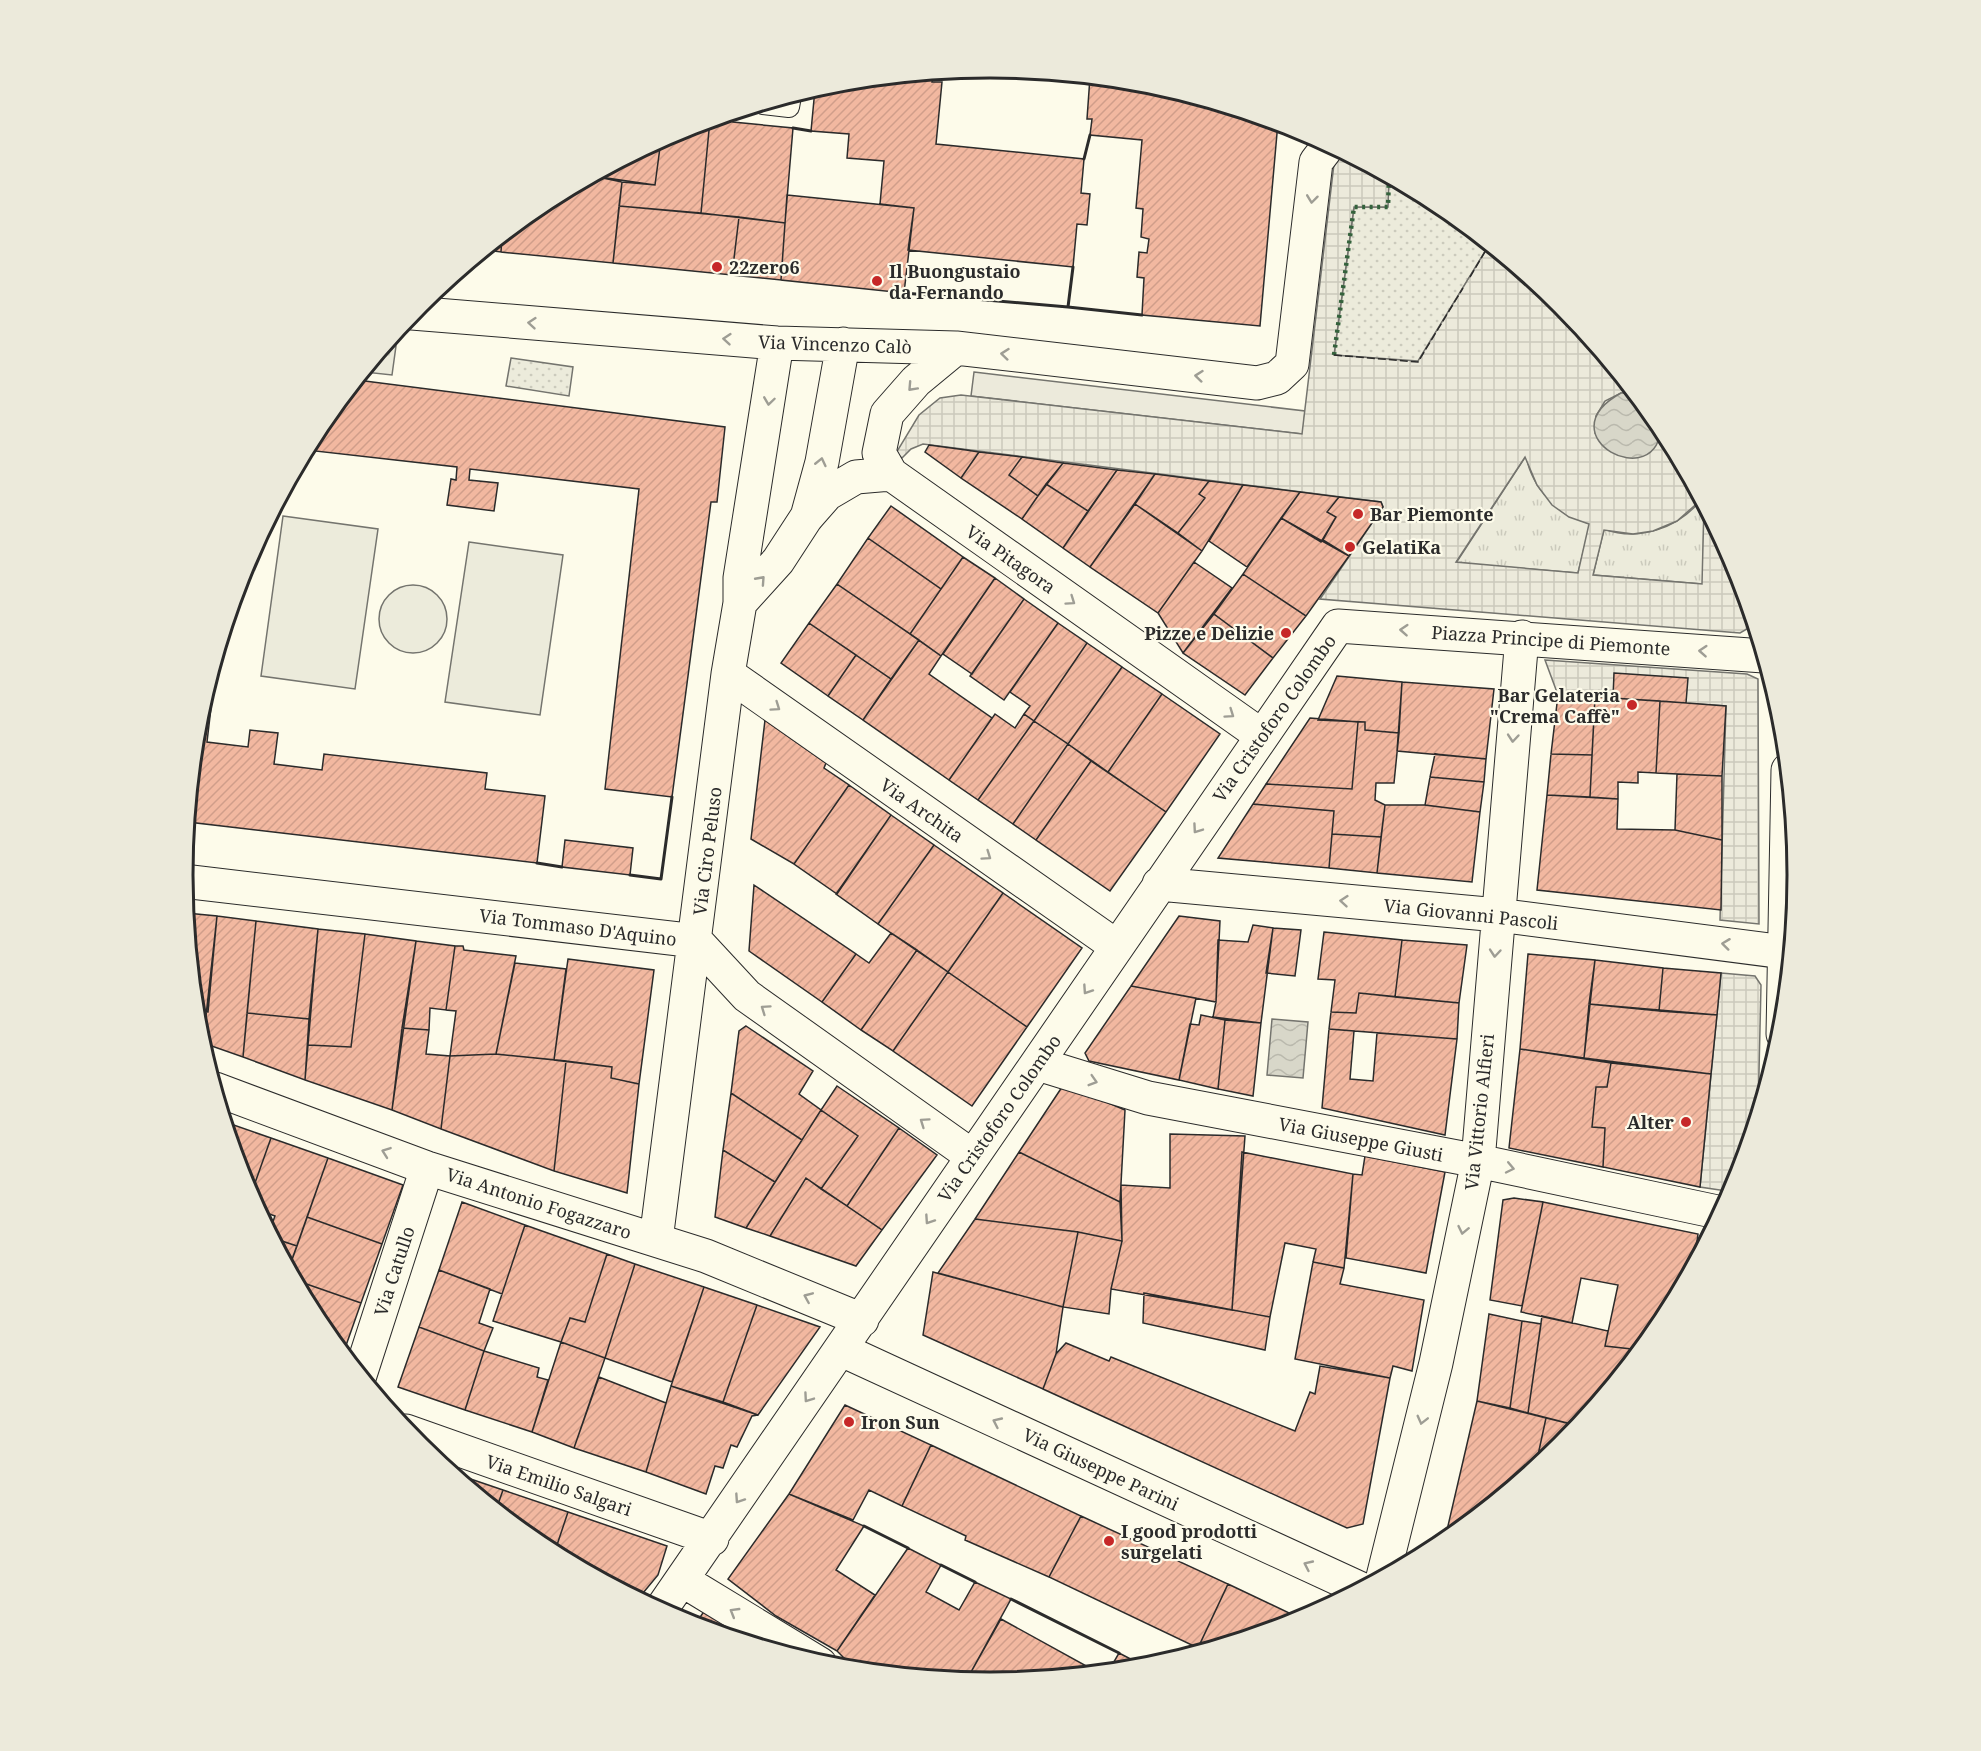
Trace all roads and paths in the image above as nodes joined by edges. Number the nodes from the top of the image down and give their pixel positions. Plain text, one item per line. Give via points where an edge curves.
1 (1321, 150) edge
2 (425, 314) edge
3 (777, 343) junction
4 (843, 344) junction
5 (956, 348) junction
6 (891, 474) junction
7 (807, 518) junction
8 (740, 603) junction
9 (1338, 626) joint
10 (1522, 638) junction
11 (1757, 655) edge
12 (728, 674) junction
13 (1262, 736) junction
14 (193, 882) edge
15 (1158, 884) junction
16 (1498, 915) junction
17 (696, 941) junction
18 (1116, 946) junction
19 (1784, 952) edge
20 (1038, 1064) junction
21 (223, 1092) edge
22 (972, 1156) junction
23 (1478, 1161) junction
24 (427, 1168) junction
25 (1714, 1211) edge
26 (656, 1240) junction
27 (862, 1320) junction
28 (842, 1350) junction
29 (363, 1367) edge
30 (426, 1438) edge
31 (712, 1539) junction
32 (1385, 1568) edge
33 (682, 1580) junction
34 (1353, 1585) edge
35 (665, 1603) edge
36 (794, 1648) edge

1 -> 5 street, Via Vincenzo Calò via 1292,364 1277,378 1257,383
3 -> 2 street, Via Vincenzo Calò
3 - 4 street, Via Vincenzo Calò
3 -> 8 street, Via Ciro Peluso via 740,578
4 - 5 street, Via Vincenzo Calò
7 -> 4 street via 822,462
5 -> 6 street via 916,381 887,414 879,453
6 - 7 street via 856,477 827,494
6 -> 13 street, Via Pitagora
8 -> 7 street via 778,561
8 - 12 street, Via Ciro Peluso
10 -> 9 street, Piazza Principe di Piemonte
9 - 13 street, Via Cristoforo Colombo
11 -> 10 street, Piazza Principe di Piemonte
10 -> 16 street, Via Vittorio Alfieri
12 - 17 street, Via Ciro Peluso
12 -> 18 street, Via Archita
13 -> 15 street, Via Cristoforo Colombo
14 - 17 street, Via Tommaso D'Aquino
16 -> 15 street, Via Giovanni Pascoli
15 - 18 street, Via Cristoforo Colombo
19 -> 16 street, Via Giovanni Pascoli
16 -> 23 street, Via Vittorio Alfieri
22 -> 17 street, Via Tommaso D'Aquino via 747,996
17 - 26 street, Via Ciro Peluso
18 -> 20 street, Via Cristoforo Colombo
20 - 22 street, Via Cristoforo Colombo
20 -> 23 street, Via Giuseppe Giusti via 1148,1098
24 -> 21 street, Via Antonio Fogazzaro
22 -> 27 street, Via Cristoforo Colombo
23 -> 25 street, Via Giuseppe Giusti
23 -> 32 street, Via Vittorio Alfieri via 1436,1363
24 - 26 street, Via Antonio Fogazzaro
24 - 29 street, Via Catullo
27 -> 26 street, Via Antonio Fogazzaro via 706,1256
27 - 28 street, Via Cristoforo Colombo
28 -> 31 street, Via Cristoforo Colombo
34 -> 28 street, Via Giuseppe Parini
30 - 31 street, Via Emilio Salgari
31 - 33 street, Via Cristoforo Colombo
33 - 35 street, Via Cristoforo Colombo
36 -> 33 street

